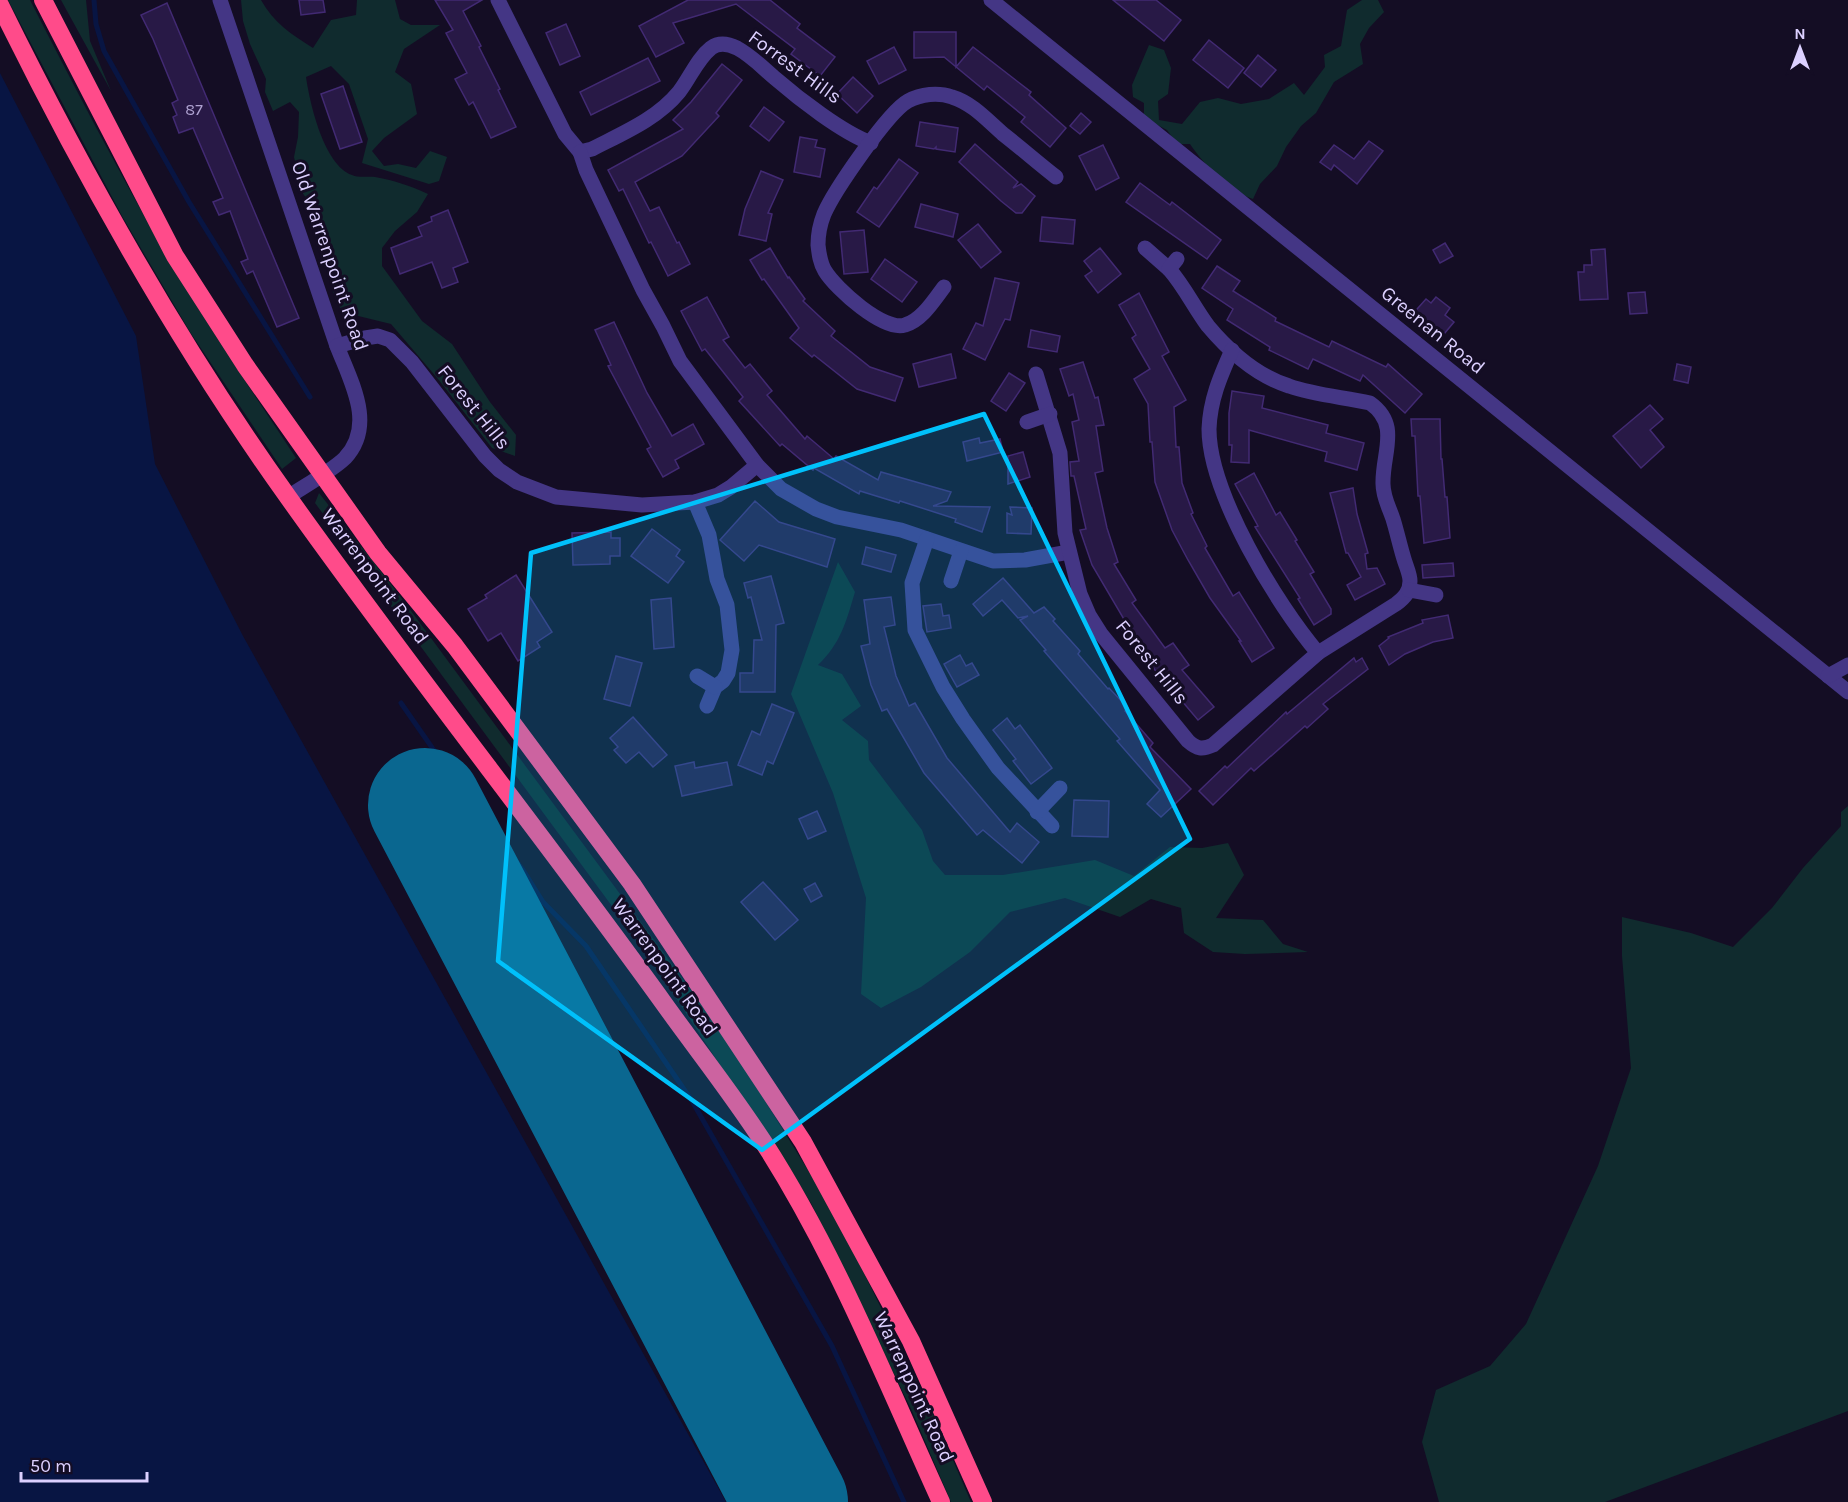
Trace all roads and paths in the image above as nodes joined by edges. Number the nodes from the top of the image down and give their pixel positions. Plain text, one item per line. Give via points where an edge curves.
1 (43, 0) edge
2 (220, 0) edge
3 (498, 0) edge
4 (991, 0) edge
5 (0, 5) edge
6 (871, 143) junction
7 (580, 152) junction
8 (1056, 177) dead end
9 (1145, 248) dead end
10 (944, 287) dead end
11 (337, 346) junction
12 (1232, 350) junction
13 (1036, 374) dead end
14 (1050, 414) junction
15 (1027, 422) dead end
16 (757, 465) junction
17 (321, 475) junction
18 (288, 497) junction
19 (695, 502) junction
20 (927, 539) junction
21 (961, 551) junction
22 (1069, 552) junction
23 (951, 580) dead end
24 (1409, 590) junction
25 (1436, 595) dead end
26 (1318, 653) junction
27 (1848, 665) edge
28 (697, 676) dead end
29 (1828, 676) junction
30 (715, 687) junction
31 (1848, 692) edge
32 (707, 706) dead end
33 (1060, 788) dead end
34 (1037, 812) junction
35 (1052, 826) dead end
36 (941, 1502) edge
37 (983, 1502) edge

1 - 17 highway, Warrenpoint Road via 176,256
2 - 11 street, Old Warrenpoint Road
3 - 7 street via 565,134
4 - 29 street, Greenan Road
5 - 18 highway, Warrenpoint Road via 143,274 206,377
6 - 7 street, Forrest Hills via 843,128 749,56 724,44 713,46 679,92 657,112
6 - 8 street via 907,101 936,94 951,96 977,110
6 - 10 street via 824,215 818,243 825,270 856,302 893,326 916,318
7 - 16 street via 680,361
9 - 12 street via 1173,264 1200,315
11 - 17 street, Old Warrenpoint Road via 358,397 361,422 358,440 345,459
11 - 19 street, Forest Hills via 378,336 390,340 412,362 485,456 516,482 556,497 663,506
12 - 24 street via 1276,381 1305,391 1370,403 1381,411 1388,436 1385,500 1410,579
12 - 26 street via 1217,383 1210,413 1209,432 1216,469 1244,540
13 - 14 street
14 - 15 street
14 - 22 street via 1060,453
16 - 19 street, Forest Hills via 731,488
16 - 20 street via 781,489 816,509
17 - 18 street, Old Warrenpoint Road
17 - 37 highway, Warrenpoint Road via 378,553 455,646 632,884 803,1142 911,1341
18 - 36 highway, Warrenpoint Road via 602,917 763,1142 822,1243
19 - 30 street via 709,536 731,636 728,673
20 - 21 street
20 - 34 street via 912,583 915,630 963,719 998,768
21 - 22 street via 993,561
21 - 23 street
22 - 26 street, Forest Hills via 1080,594 1101,634 1196,747 1213,745
24 - 25 street
24 - 26 street, Forest Hills via 1396,604
27 - 29 street
28 - 30 street
29 - 31 street, Greenan Road
30 - 32 street
33 - 34 street
34 - 35 street

